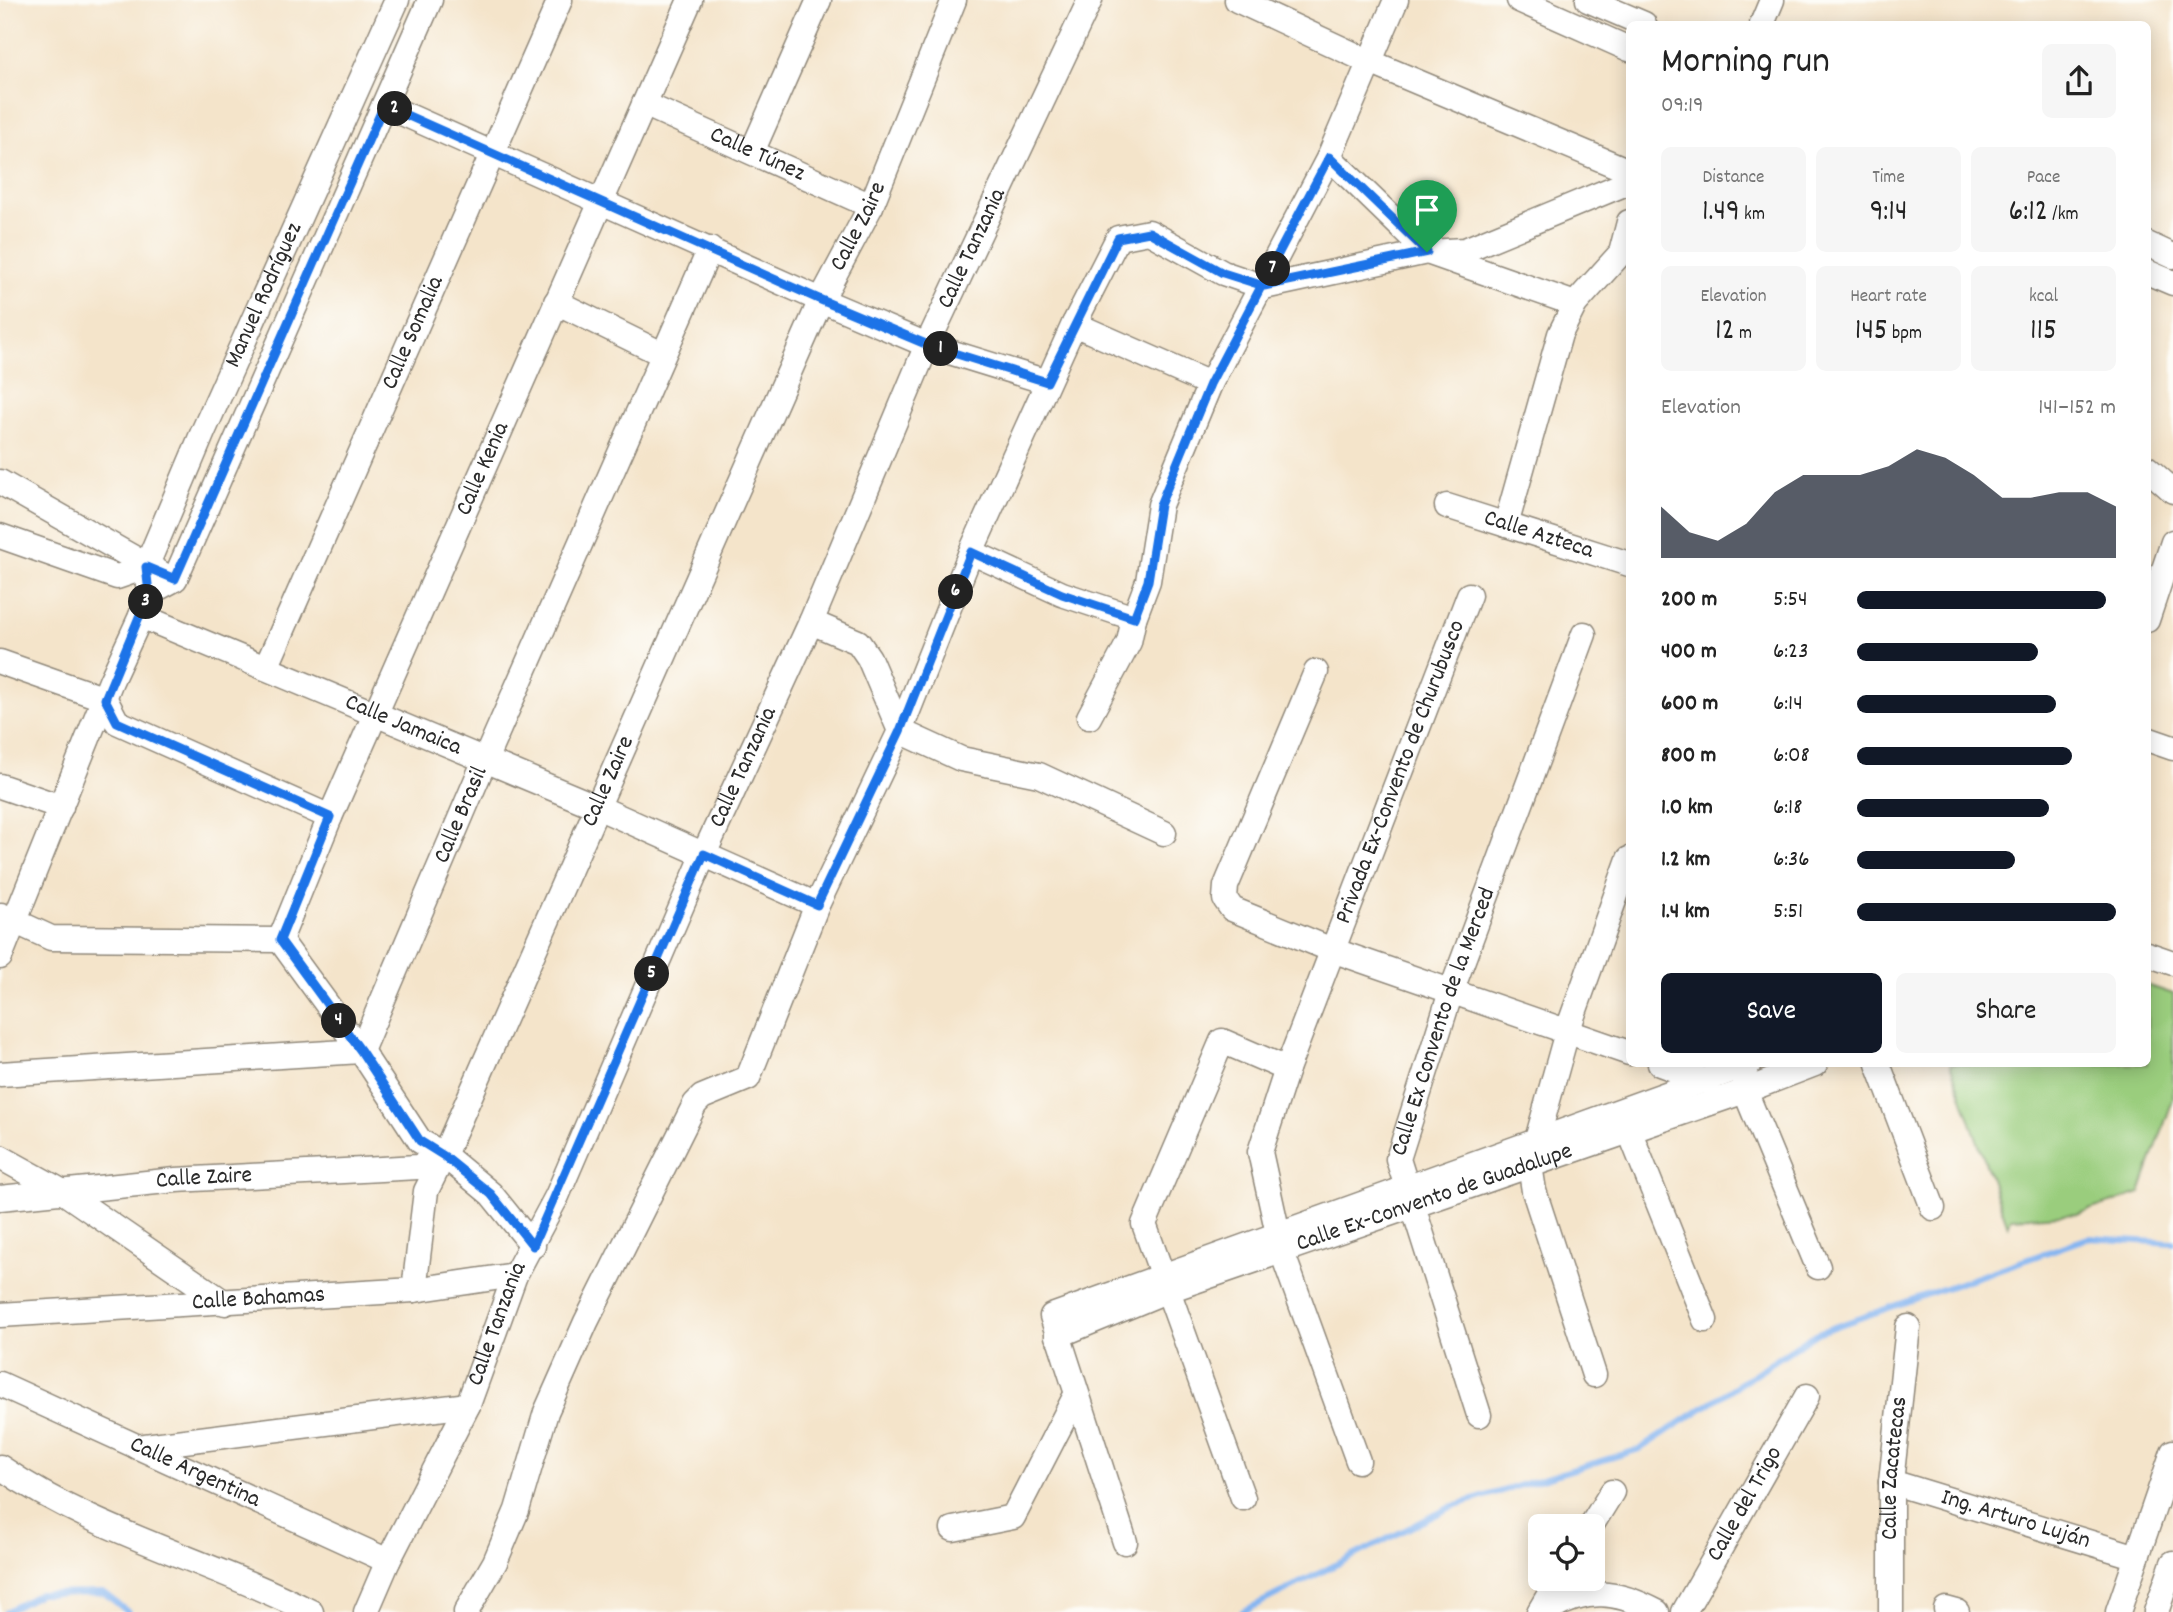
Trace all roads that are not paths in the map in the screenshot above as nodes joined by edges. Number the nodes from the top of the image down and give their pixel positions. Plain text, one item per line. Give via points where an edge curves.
1 (397, 0) edge
2 (430, 0) edge
3 (560, 0) edge
4 (690, 0) edge
5 (819, 0) edge
6 (954, 0) edge
7 (1090, 0) edge
8 (1237, 0) edge
9 (1396, 0) edge
10 (1519, 0) edge
11 (1588, 0) edge
12 (1772, 0) edge
13 (1621, 7) edge
14 (1640, 21) edge
15 (1763, 21) edge
16 (1626, 48) edge
17 (1370, 62) junction
18 (644, 104) junction
19 (384, 105) junction
20 (752, 152) junction
21 (494, 153) junction
22 (1329, 157) junction
23 (1626, 170) edge
24 (1626, 182) edge
25 (602, 201) junction
26 (871, 205) junction
27 (1626, 234) edge
28 (2151, 246) edge
29 (710, 249) junction
30 (1427, 252) junction
31 (2173, 256) edge
32 (2151, 274) edge
33 (2173, 283) edge
34 (1264, 286) junction
35 (821, 300) junction
36 (556, 302) junction
37 (1575, 304) junction
38 (1074, 324) junction
39 (928, 345) junction
40 (662, 354) junction
41 (1047, 382) junction
42 (1210, 384) junction
43 (2151, 472) edge
44 (0, 482) edge
45 (2173, 491) edge
46 (1447, 506) dead end
47 (1506, 525) junction
48 (0, 536) edge
49 (2173, 542) edge
50 (971, 552) junction
51 (1626, 563) edge
52 (146, 567) junction
53 (175, 579) junction
54 (1469, 595) dead end
55 (145, 605) junction
56 (2151, 608) edge
57 (1134, 618) junction
58 (811, 622) junction
59 (1584, 634) dead end
60 (0, 662) edge
61 (266, 668) junction
62 (1316, 672) dead end
63 (105, 699) junction
64 (376, 715) junction
65 (1089, 717) dead end
66 (900, 731) junction
67 (2151, 740) edge
68 (2173, 748) edge
69 (485, 760) junction
70 (0, 786) edge
71 (595, 806) junction
72 (61, 807) junction
73 (330, 817) junction
74 (1164, 833) dead end
75 (704, 854) junction
76 (1626, 867) edge
77 (817, 905) junction
78 (8, 917) edge
79 (280, 940) junction
80 (1332, 950) junction
81 (2151, 955) edge
82 (0, 957) edge
83 (2173, 963) edge
84 (2151, 973) edge
85 (2173, 981) edge
86 (1451, 992) junction
87 (1567, 1032) junction
88 (361, 1051) junction
89 (1626, 1053) edge
90 (1669, 1067) edge
91 (1740, 1067) edge
92 (1745, 1067) edge
93 (1807, 1067) edge
94 (1879, 1067) edge
95 (1287, 1069) junction
96 (0, 1074) edge
97 (1705, 1079) junction
98 (1738, 1093) junction
99 (1636, 1106) junction
100 (1629, 1130) junction
101 (1533, 1154) junction
102 (444, 1156) junction
103 (0, 1157) edge
104 (65, 1193) junction
105 (1410, 1197) junction
106 (0, 1198) edge
107 (1933, 1208) dead end
108 (1280, 1243) junction
109 (533, 1246) junction
110 (1818, 1267) dead end
111 (515, 1275) junction
112 (1163, 1283) junction
113 (414, 1290) junction
114 (225, 1303) junction
115 (0, 1315) edge
116 (1705, 1321) dead end
117 (1908, 1327) dead end
118 (1594, 1375) dead end
119 (0, 1384) edge
120 (1076, 1395) junction
121 (1807, 1396) dead end
122 (468, 1405) junction
123 (1479, 1415) dead end
124 (136, 1447) junction
125 (2173, 1452) edge
126 (1358, 1461) dead end
127 (0, 1467) edge
128 (1892, 1482) junction
129 (1612, 1492) dead end
130 (1243, 1498) dead end
131 (1598, 1514) edge
132 (953, 1530) dead end
133 (1125, 1542) dead end
134 (2137, 1557) junction
135 (388, 1560) junction
136 (2173, 1563) edge
137 (1551, 1591) edge
138 (311, 1612) edge
139 (366, 1612) edge
140 (467, 1612) edge
141 (1539, 1612) edge
142 (1545, 1612) edge
143 (1657, 1612) edge
144 (1684, 1612) edge
145 (1891, 1612) edge
146 (2119, 1612) edge
147 (2156, 1612) edge

1 - 52 street, Manuel Rodríguez
2 - 19 street, Manuel Rodríguez
3 - 21 street, Calle Somalia
4 - 18 street, Calle Kenia
5 - 20 street
6 - 26 street, Calle Zaire
7 - 39 street, Calle Tanzania
8 - 17 street
9 - 17 street
10 - 16 street
11 - 13 street
12 - 15 street
13 - 14 street
17 - 22 street
17 - 23 street
18 - 20 street, Calle Túnez
18 - 25 street, Calle Kenia
19 - 21 street
19 - 53 street, Manuel Rodríguez
20 - 26 street, Calle Túnez
21 - 25 street
21 - 61 street, Calle Somalia
22 - 30 street
22 - 34 street
24 - 30 street via 1465,250
25 - 29 street
25 - 36 street, Calle Kenia
26 - 35 street, Calle Zaire
27 - 37 street via 1621,253
28 - 31 street
29 - 35 street
29 - 40 street, Calle Brasil
30 - 34 street
30 - 37 street
32 - 33 street
34 - 38 street via 1223,273 1149,232 1133,233 1118,238
34 - 42 street
35 - 39 street
35 - 71 street, Calle Zaire
36 - 40 street
36 - 64 street, Calle Kenia
37 - 47 street via 1560,334
38 - 41 street
38 - 42 street
39 - 41 street
39 - 58 street, Calle Tanzania
40 - 69 street, Calle Brasil
41 - 50 street
42 - 57 street via 1160,505 1148,581
43 - 45 street
44 - 52 street
46 - 47 street, Calle Azteca
47 - 51 street, Calle Azteca
48 - 52 street via 117,577
49 - 56 street
50 - 57 street via 1062,594
50 - 66 street
52 - 53 street
52 - 55 street, Manuel Rodríguez
53 - 55 street
54 - 80 street, Privada Ex-Convento de Churubusco
55 - 61 street, Calle Jamaica
55 - 63 street
57 - 65 street via 1129,642
58 - 66 street via 858,642 870,657
58 - 75 street, Calle Tanzania
59 - 86 street, Calle Ex Convento de la Merced
60 - 63 street
61 - 64 street, Calle Jamaica
62 - 80 street via 1226,886 1225,899 1232,909
63 - 72 street
63 - 73 street via 117,722
64 - 69 street, Calle Jamaica
64 - 73 street, Calle Kenia
66 - 74 street via 961,759 1039,775
66 - 77 street
67 - 68 street
69 - 71 street, Calle Jamaica
69 - 88 street, Calle Brasil
70 - 72 street
71 - 75 street, Calle Jamaica
71 - 102 street, Calle Zaire
72 - 78 street
73 - 79 street, Calle Kenia
75 - 77 street, Calle Jamaica
75 - 109 street, Calle Tanzania
76 - 87 street
77 - 140 street via 748,1078 695,1104 586,1322 546,1412 517,1510
78 - 79 street via 51,938
78 - 82 street
79 - 88 street
80 - 86 street
80 - 95 street, Privada Ex-Convento de Churubusco
81 - 83 street
84 - 85 street
86 - 87 street
86 - 105 street, Calle Ex Convento de la Merced via 1398,1159
87 - 89 street
87 - 101 street
88 - 96 street
88 - 102 street via 420,1141
90 - 97 street
91 - 97 street, Calle Ex-Convento de Guadalupe
92 - 98 street
93 - 98 street, Calle Ex-Convento de Guadalupe
94 - 107 street
95 - 108 street, Privada Ex-Convento de Churubusco via 1260,1152
95 - 112 street via 1222,1041 1144,1224
97 - 98 street
97 - 99 street, Calle Ex-Convento de Guadalupe
98 - 100 street, Calle Ex-Convento de Guadalupe
98 - 110 street
99 - 100 street
99 - 101 street, Calle Ex-Convento de Guadalupe
100 - 101 street, Calle Ex-Convento de Guadalupe
100 - 116 street
101 - 105 street, Calle Ex-Convento de Guadalupe
101 - 118 street via 1534,1191
102 - 104 street, Calle Zaire via 418,1167 176,1180
102 - 109 street via 491,1194
102 - 113 street via 426,1191
103 - 104 street
104 - 106 street, Calle Zaire
104 - 114 street
105 - 108 street, Calle Ex-Convento de Guadalupe
105 - 123 street, Calle Ex Convento de la Merced
108 - 112 street, Calle Ex-Convento de Guadalupe
108 - 126 street, Privada Ex-Convento de Churubusco
109 - 111 street, Calle Tanzania
111 - 113 street, Calle Bahamas
111 - 122 street, Calle Tanzania
112 - 120 street, Calle Ex-Convento de Guadalupe via 1054,1326
112 - 130 street
113 - 114 street, Calle Bahamas
114 - 115 street, Calle Bahamas
117 - 128 street, Calle Zacatecas
119 - 124 street, Calle Argentina
120 - 132 street via 1013,1517
120 - 133 street
121 - 144 street, Calle del Trigo
122 - 124 street
122 - 135 street, Calle Tanzania
124 - 135 street, Calle Argentina
125 - 134 street
127 - 138 street via 36,1492
128 - 134 street, Ing. Arturo Luján
128 - 145 street, Calle Zacatecas
129 - 131 street
134 - 146 street
135 - 139 street, Calle Tanzania
136 - 147 street
137 - 141 street
142 - 143 street via 1585,1595 1610,1593 1632,1598

